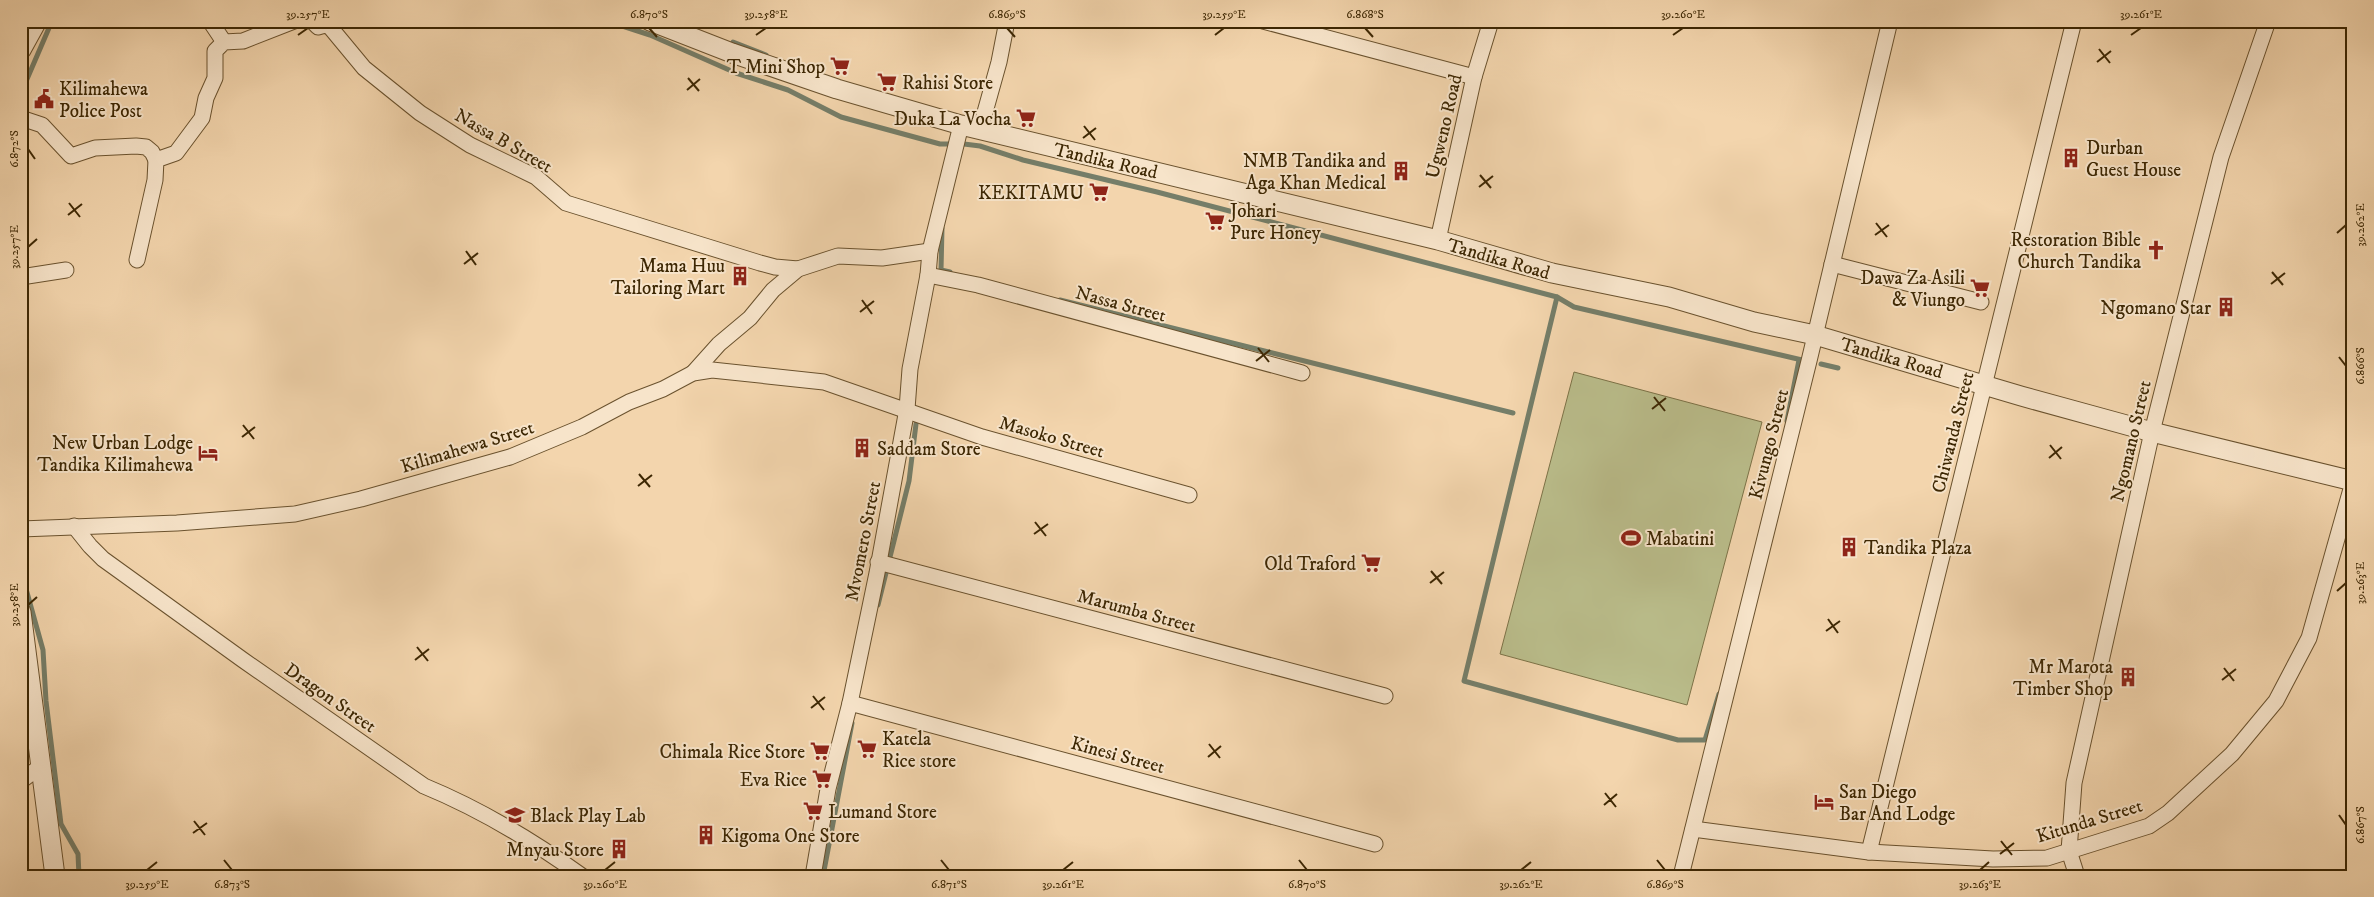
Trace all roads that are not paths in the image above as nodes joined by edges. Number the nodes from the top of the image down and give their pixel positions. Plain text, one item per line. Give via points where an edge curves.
1 (37, 21) edge
2 (210, 21) edge
3 (294, 21) edge
4 (312, 21) edge
5 (650, 21) edge
6 (1007, 21) edge
7 (1263, 21) edge
8 (1491, 21) edge
9 (1890, 21) edge
10 (2074, 21) edge
11 (2268, 21) edge
12 (224, 42) junction
13 (21, 50) edge
14 (1474, 77) junction
15 (21, 118) edge
16 (961, 125) junction
17 (980, 130) junction
18 (156, 160) junction
19 (1438, 240) junction
20 (930, 250) junction
21 (137, 260) dead end
22 (1832, 264) junction
23 (798, 268) junction
24 (66, 270) dead end
25 (928, 275) junction
26 (21, 277) edge
27 (1981, 302) dead end
28 (1815, 335) junction
29 (693, 373) junction
30 (1302, 374) dead end
31 (1984, 384) junction
32 (906, 410) junction
33 (2152, 432) junction
34 (2353, 482) edge
35 (1189, 495) dead end
36 (74, 526) junction
37 (21, 529) edge
38 (878, 562) junction
39 (21, 612) edge
40 (26, 673) edge
41 (1385, 696) dead end
42 (850, 703) junction
43 (41, 766) junction
44 (21, 781) edge
45 (1693, 829) junction
46 (1376, 844) dead end
47 (2069, 851) junction
48 (1870, 852) junction
49 (55, 876) edge
50 (582, 876) edge
51 (813, 876) edge
52 (1681, 876) edge
53 (2077, 876) edge

1 - 13 street
2 - 12 street
3 - 12 street via 242,42
4 - 23 street, Nassa B Street via 318,27 325,25 334,30 364,68 420,113 470,145 536,177 566,203 760,263
5 - 16 street, Tandika Road via 837,89
6 - 17 street
7 - 14 street
8 - 14 street, Ugweno Road
9 - 22 street, Kivungo Street
10 - 31 street, Chiwanda Street
11 - 33 street, Ngomano Street via 2221,157
12 - 18 street via 215,51 215,78 202,118 176,153
14 - 19 street, Ugweno Road
15 - 18 street via 42,125 71,156 95,148 136,146 146,147
16 - 17 street, Tandika Road
16 - 20 street, Mvomero Street
17 - 19 street, Tandika Road
18 - 21 street via 155,180
19 - 28 street, Tandika Road via 1552,274 1669,298
20 - 23 street via 882,258 838,256
20 - 25 street, Mvomero Street
22 - 27 street
22 - 28 street, Kivungo Street
23 - 29 street via 750,318 718,344
24 - 26 street
25 - 30 street, Nassa Street via 978,285
25 - 32 street, Mvomero Street via 910,369
28 - 31 street, Tandika Road
28 - 45 street, Kivungo Street
29 - 32 street, Kilimahewa Street via 712,370 824,382
29 - 36 street, Kilimahewa Street via 582,428 510,457 360,499 295,514 177,523
31 - 33 street, Tandika Road
31 - 48 street, Chiwanda Street
32 - 35 street, Masoko Street via 982,437
32 - 38 street, Mvomero Street
33 - 34 street, Tandika Road
33 - 47 street, Ngomano Street via 2074,784
34 - 47 street, Kitunda Street via 2309,638 2276,701 2232,754 2168,814 2149,826
36 - 37 street, Kilimahewa Street
36 - 50 street, Dragon Street via 103,558 424,786 456,799
38 - 41 street, Marumba Street
38 - 42 street, Mvomero Street
39 - 40 street
40 - 43 street
42 - 46 street, Kinesi Street
42 - 51 street, Mvomero Street via 828,789
43 - 44 street
43 - 49 street
45 - 48 street, Kitunda Street
45 - 52 street, Kivungo Street
47 - 48 street, Kitunda Street via 2047,858 1993,859
47 - 53 street, Ngomano Street

